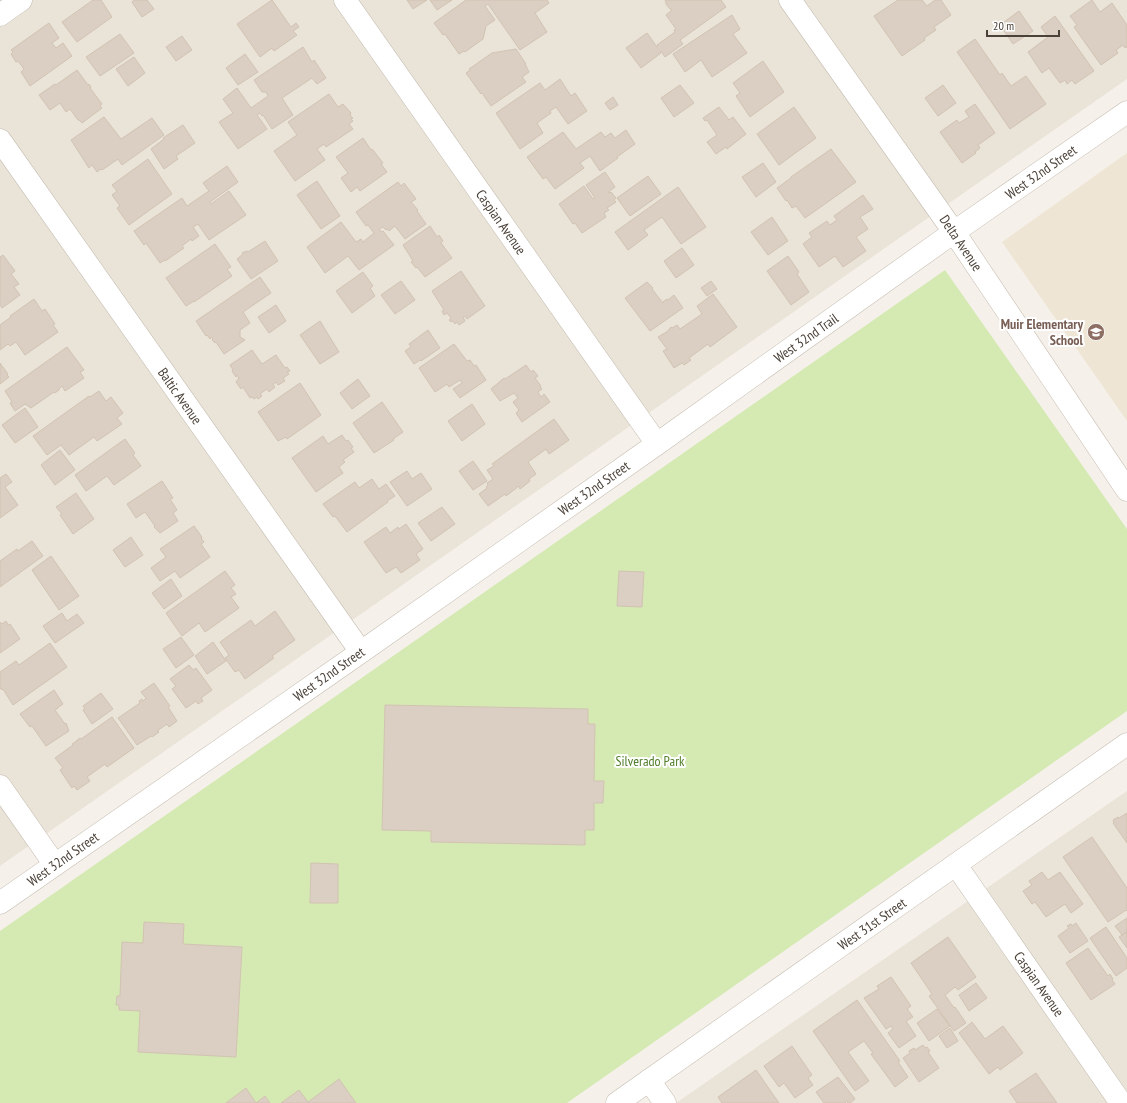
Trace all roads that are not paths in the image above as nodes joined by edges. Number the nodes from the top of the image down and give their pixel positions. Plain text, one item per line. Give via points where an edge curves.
1 (21, 0) edge
2 (345, 0) edge
3 (790, 0) edge
4 (0, 15) edge
5 (1127, 112) edge
6 (0, 140) edge
7 (954, 232) junction
8 (657, 444) junction
9 (1127, 490) edge
10 (360, 652) junction
11 (1127, 744) edge
12 (0, 786) edge
13 (55, 865) junction
14 (956, 865) junction
15 (0, 903) edge
16 (649, 1080) junction
17 (617, 1103) edge
18 (665, 1103) edge
19 (1121, 1103) edge

1 - 4 street
2 - 8 street, Caspian Avenue
3 - 7 street, Delta Avenue
5 - 7 street, West 32nd Street
6 - 10 street, Baltic Avenue
7 - 8 street, West 32nd Trail
7 - 9 street, Delta Avenue
8 - 10 street, West 32nd Street
10 - 13 street, West 32nd Street
11 - 14 street, West 31st Street
12 - 13 street
13 - 15 street, West 32nd Street
14 - 16 street, West 31st Street
14 - 19 street, Caspian Avenue
16 - 17 street, West 31st Street
16 - 18 street

